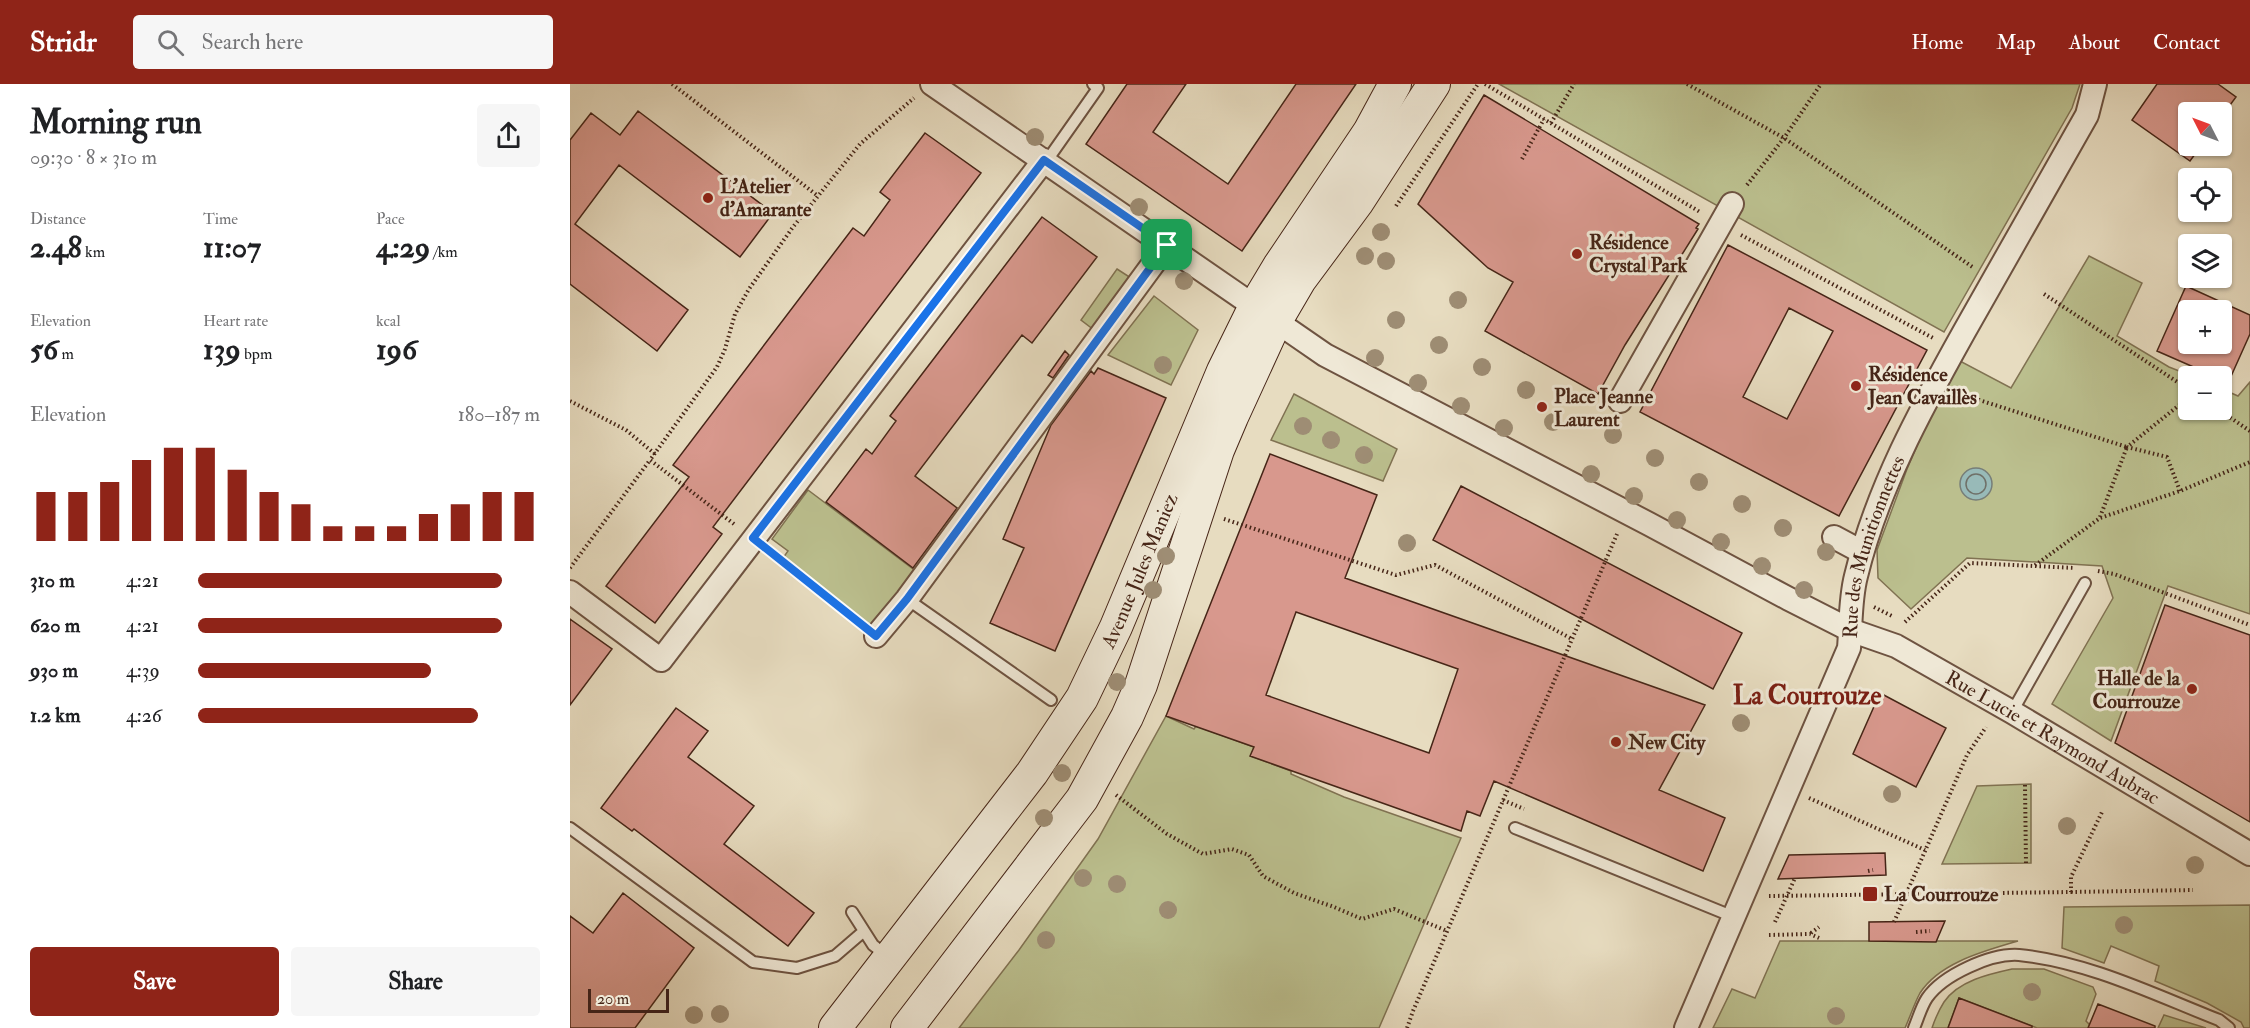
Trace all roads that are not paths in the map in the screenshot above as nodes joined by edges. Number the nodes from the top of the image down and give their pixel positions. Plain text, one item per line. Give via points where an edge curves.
1 (1093, 84) edge
2 (1395, 84) edge
3 (1434, 84) edge
4 (2095, 84) edge
5 (925, 88) edge
6 (1045, 161) junction
7 (1732, 204) road end
8 (1167, 245) junction
9 (1266, 314) junction
10 (1620, 401) dead end
11 (1834, 537) dead end
12 (1862, 552) junction
13 (2085, 583) road end
14 (570, 594) edge
15 (907, 599) junction
16 (1850, 630) junction
17 (876, 636) road end
18 (1051, 700) dead end
19 (2012, 712) junction
20 (570, 828) edge
21 (1515, 828) dead end
22 (2250, 854) edge
23 (852, 912) dead end
24 (1734, 917) junction
25 (864, 931) junction
26 (890, 958) junction
27 (835, 1028) edge
28 (907, 1028) edge
29 (1686, 1028) edge
30 (1914, 1028) edge
31 (2229, 1028) edge

1 - 6 lane via 1098,88
2 - 9 main road, Avenue Jules Maniez via 1346,168 1279,266
3 - 9 main road, Avenue Jules Maniez via 1357,203 1300,280
4 - 12 street, Rue des Munitionnettes via 2087,115 1934,386 1886,485
5 - 6 street
6 - 8 street
6 - 14 street via 662,660
7 - 10 street
8 - 9 street
8 - 15 street
9 - 16 street via 1325,355
9 - 26 main road, Avenue Jules Maniez via 1224,371 1082,698 1032,773
9 - 28 main road, Avenue Jules Maniez via 1128,717 1076,808
11 - 12 street
12 - 16 street, Rue des Munitionnettes via 1852,596
13 - 19 lane
15 - 17 street
15 - 18 lane
16 - 19 street, Rue Lucie et Raymond Aubrac via 1896,646
16 - 24 street, Rue des Munitionnettes via 1849,648
19 - 22 street, Rue Lucie et Raymond Aubrac
20 - 25 lane via 753,962 797,968 835,956
21 - 24 lane
23 - 25 lane
24 - 29 street, Rue des Munitionnettes
25 - 26 lane via 873,945
26 - 27 main road, Avenue Jules Maniez via 863,984
30 - 31 lane via 1927,999 1948,978 1976,963 2017,955 2091,970 2220,1020

